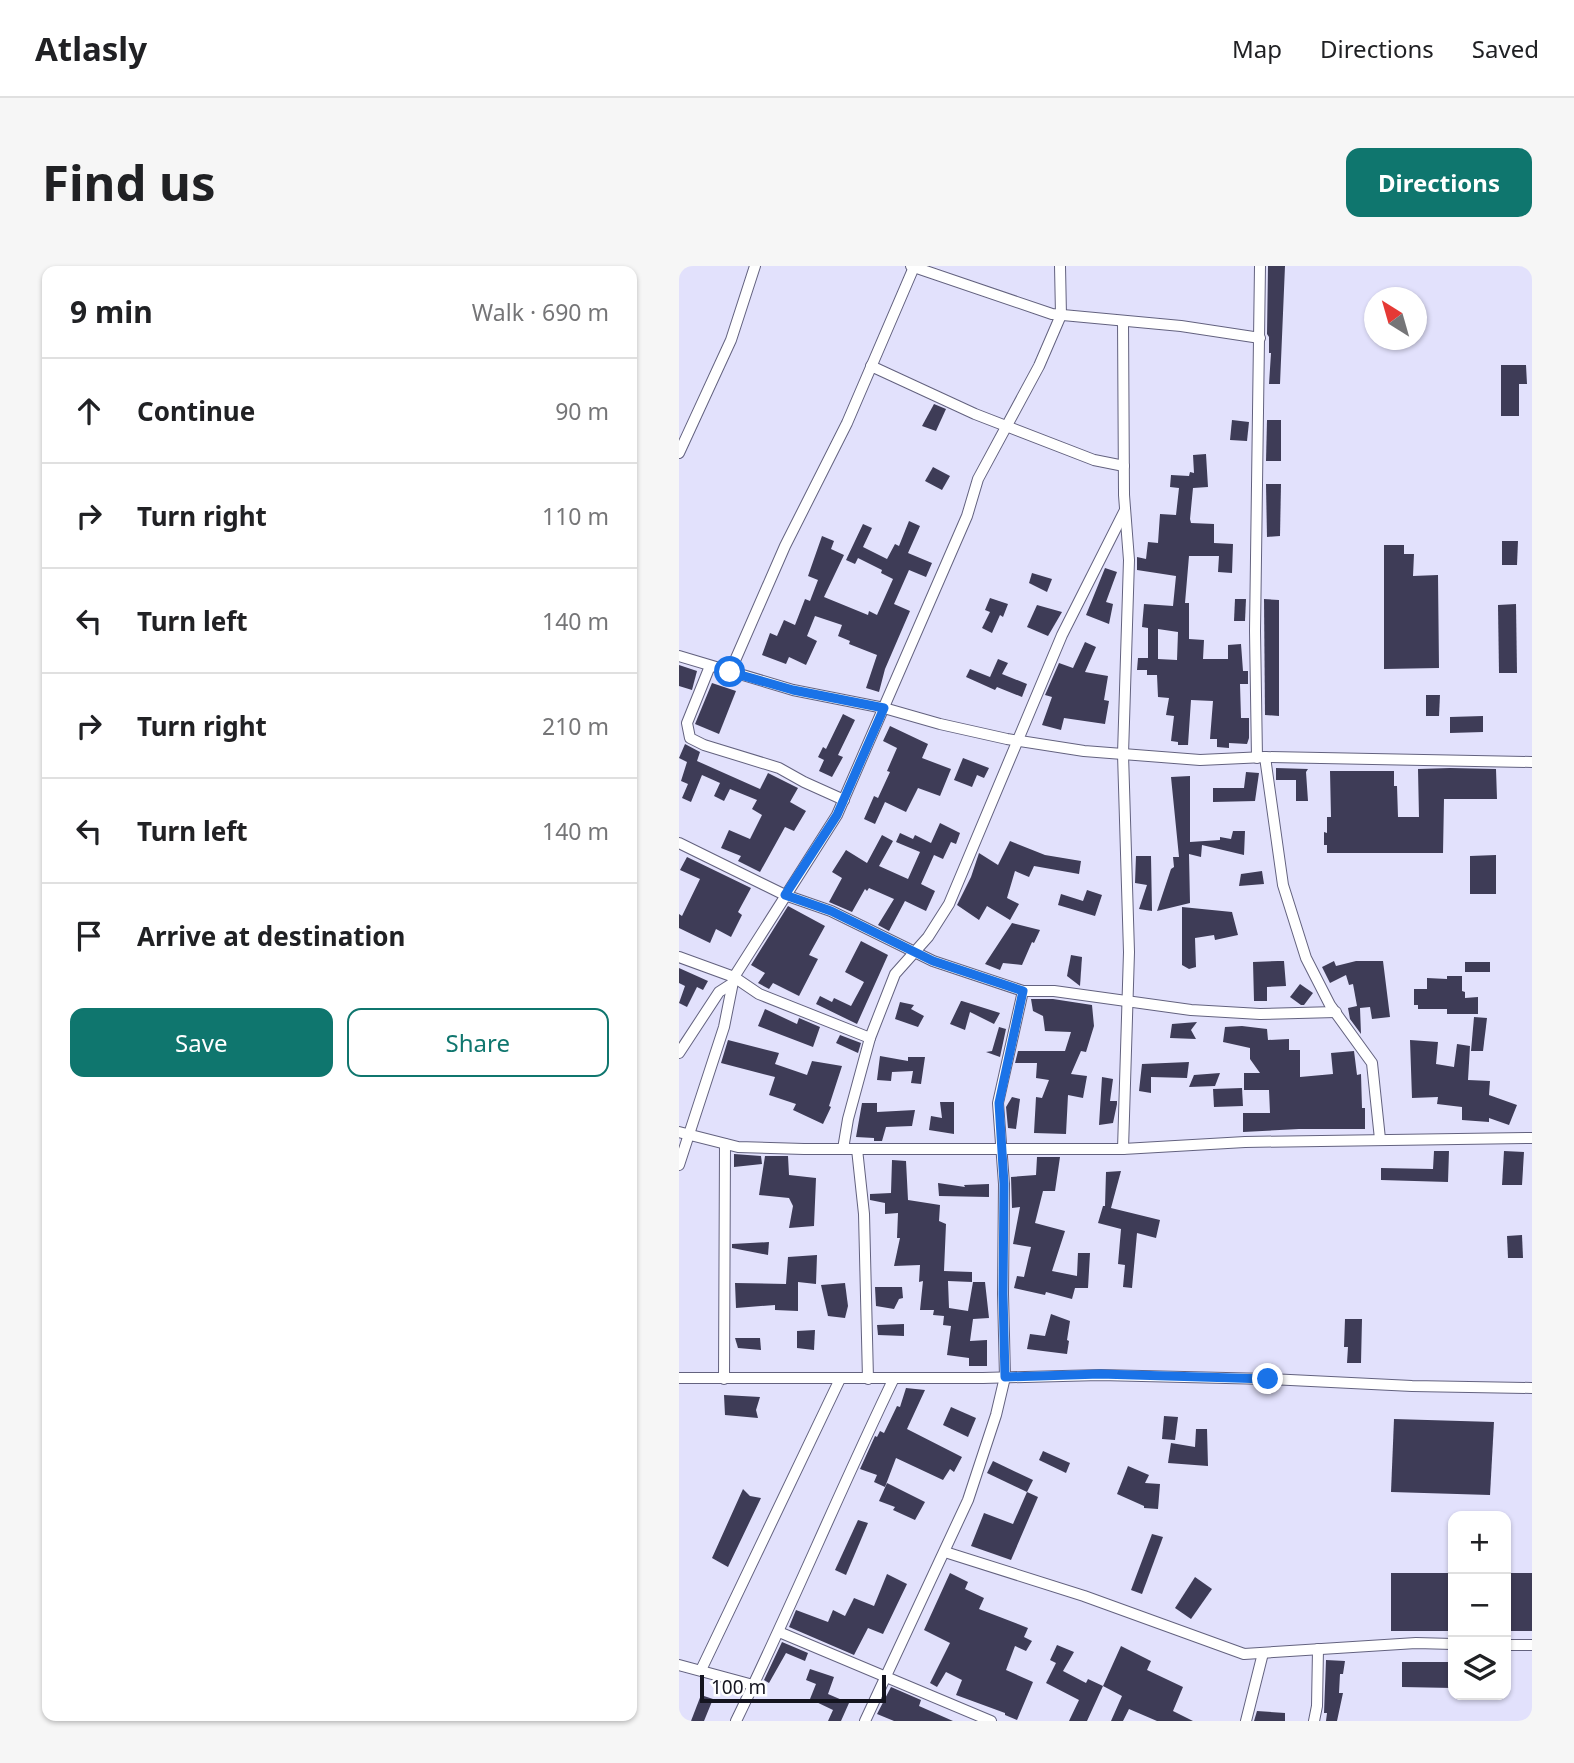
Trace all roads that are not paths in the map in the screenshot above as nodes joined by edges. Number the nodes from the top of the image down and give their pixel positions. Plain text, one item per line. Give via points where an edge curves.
1 (754, 266) edge
2 (1060, 266) edge
3 (1260, 266) edge
4 (912, 267) edge
5 (1062, 315) junction
6 (1123, 321) junction
7 (1260, 338) junction
8 (871, 366) junction
9 (1008, 425) junction
10 (679, 453) edge
11 (1124, 466) junction
12 (1125, 509) junction
13 (679, 656) edge
14 (710, 666) junction
15 (730, 672) junction
16 (884, 708) junction
17 (1019, 741) junction
18 (1123, 754) junction
19 (1261, 758) junction
20 (1532, 762) edge
21 (843, 800) junction
22 (679, 843) edge
23 (785, 895) junction
24 (914, 953) junction
25 (679, 957) edge
26 (734, 980) junction
27 (1023, 991) junction
28 (1126, 1002) junction
29 (1336, 1012) junction
30 (870, 1038) junction
31 (679, 1053) edge
32 (684, 1134) edge
33 (1532, 1138) edge
34 (1380, 1139) junction
35 (725, 1144) junction
36 (843, 1149) junction
37 (857, 1149) junction
38 (1123, 1149) junction
39 (1002, 1150) junction
40 (679, 1165) edge
41 (1005, 1377) junction
42 (679, 1378) edge
43 (840, 1378) junction
44 (867, 1378) junction
45 (894, 1378) junction
46 (724, 1379) junction
47 (1532, 1388) edge
48 (945, 1552) junction
49 (779, 1632) junction
50 (1448, 1644) edge
51 (1511, 1644) edge
52 (1532, 1645) edge
53 (1318, 1649) junction
54 (1263, 1653) junction
55 (679, 1665) edge
56 (701, 1670) junction
57 (885, 1678) junction
58 (753, 1685) junction
59 (736, 1721) edge
60 (865, 1721) edge
61 (991, 1721) edge
62 (1245, 1721) edge
63 (1314, 1721) edge

1 - 10 street via 731,340
2 - 5 street
3 - 7 street
4 - 5 street
4 - 8 street
5 - 6 street
5 - 9 street
6 - 7 street
6 - 11 street
7 - 19 street via 1255,631
8 - 9 street
8 - 15 street
9 - 11 street via 1094,460
9 - 16 street via 978,479 967,516
11 - 12 street
12 - 17 street via 1062,635
12 - 18 street via 1129,560
13 - 14 street
14 - 15 street
14 - 21 street via 687,723 690,738 779,768
15 - 16 street
16 - 17 street
16 - 21 street
17 - 18 street
17 - 24 street via 949,904
18 - 19 street via 1200,760
18 - 28 street via 1129,952
19 - 20 street
19 - 29 street via 1283,885 1306,958
21 - 23 street
22 - 23 street
23 - 24 street via 831,911
23 - 26 street
24 - 27 street
24 - 30 street via 895,974
25 - 26 street
26 - 30 street
26 - 31 street via 719,992
26 - 32 street via 724,1027
27 - 28 street
27 - 39 street via 999,1103
28 - 29 street via 1260,1014
28 - 38 street
29 - 34 street via 1372,1063
30 - 36 street
32 - 35 street
32 - 40 street
33 - 34 street
34 - 38 street
35 - 36 street
35 - 46 street
36 - 37 street
37 - 39 street
37 - 44 street via 864,1214
38 - 39 street
39 - 41 street
41 - 45 street
41 - 47 street via 1100,1374
41 - 48 street via 968,1500
42 - 46 street
43 - 44 street
43 - 46 street
43 - 56 street
44 - 45 street
45 - 49 street
48 - 54 street via 1244,1654
48 - 57 street
49 - 57 street
49 - 58 street
50 - 53 street
51 - 52 street
53 - 54 street
53 - 63 street
54 - 62 street
55 - 56 street
56 - 58 street
57 - 60 street
57 - 61 street
58 - 59 street

